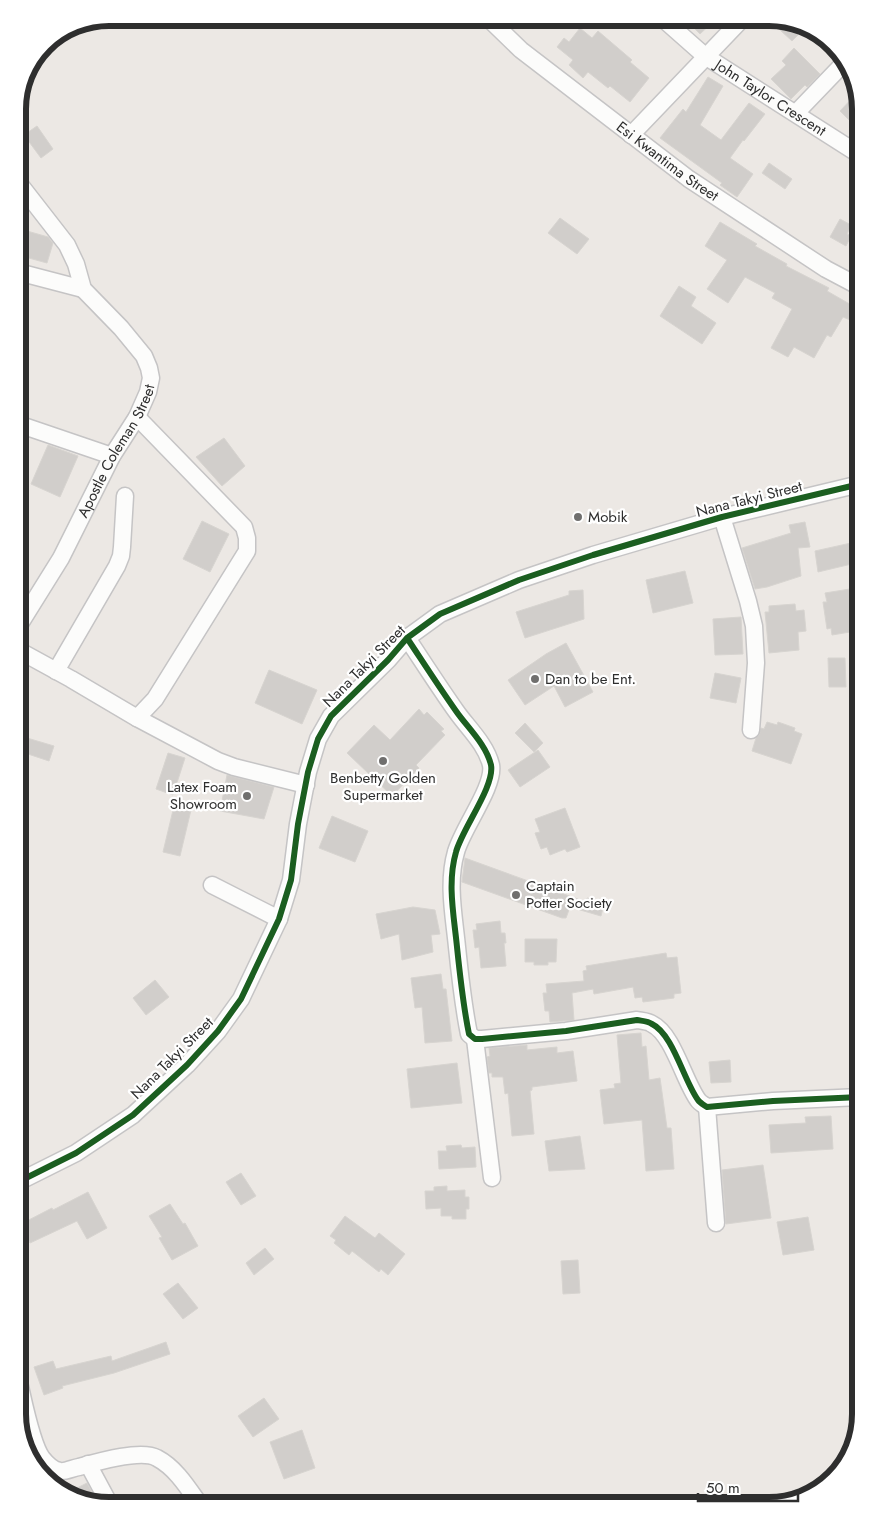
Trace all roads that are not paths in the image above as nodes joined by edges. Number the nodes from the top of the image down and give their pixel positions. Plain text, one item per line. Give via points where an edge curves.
1 (496, 26) edge
2 (671, 26) edge
3 (735, 26) edge
4 (705, 56) junction
5 (840, 67) edge
6 (796, 113) junction
7 (630, 135) junction
8 (852, 150) edge
9 (26, 192) edge
10 (26, 274) edge
11 (852, 283) edge
12 (83, 289) junction
13 (137, 417) junction
14 (26, 427) edge
15 (112, 456) junction
16 (852, 486) edge
17 (125, 496) dead end
18 (722, 517) junction
19 (26, 614) edge
20 (407, 638) junction
21 (26, 654) edge
22 (56, 671) junction
23 (138, 718) junction
24 (751, 730) dead end
25 (306, 785) junction
26 (212, 885) dead end
27 (279, 919) junction
28 (475, 1038) junction
29 (852, 1097) edge
30 (707, 1107) junction
31 (26, 1178) edge
32 (492, 1178) dead end
33 (716, 1224) dead end
34 (26, 1409) edge
35 (88, 1464) junction
36 (106, 1497) edge
37 (194, 1497) edge

1 - 7 street, Esi Kwantima Street via 521,50
2 - 4 street, John Taylor Crescent
3 - 4 street
4 - 6 street, John Taylor Crescent
4 - 7 street
5 - 6 street
6 - 8 street, John Taylor Crescent
7 - 11 street, Esi Kwantima Street via 689,179
9 - 12 street, Apostle Coleman Street via 67,245
10 - 12 street
12 - 13 street, Apostle Coleman Street via 144,356 151,378
13 - 15 street, Apostle Coleman Street
13 - 23 street via 244,527 247,538 247,551 155,699
14 - 15 street
15 - 19 street, Apostle Coleman Street via 61,558
16 - 18 street, Nana Takyi Street
17 - 22 street via 121,556
18 - 20 street, Nana Takyi Street via 519,580 440,614
18 - 24 street via 754,626 756,663
20 - 25 street, Nana Takyi Street via 331,716 318,739
20 - 28 street via 481,745 491,765 486,789 456,852 451,879 462,991 470,1034
21 - 22 street
22 - 23 street
23 - 25 street via 218,761
25 - 27 street, Nana Takyi Street via 290,880
26 - 27 street
27 - 31 street, Nana Takyi Street via 241,999 218,1032 187,1065 133,1115 76,1153
28 - 30 street via 646,1021 661,1030 698,1100
28 - 32 street
29 - 30 street
30 - 33 street
34 - 35 street via 35,1443 41,1457 51,1467 61,1472
35 - 36 street
35 - 37 street via 133,1455 156,1457 174,1470

